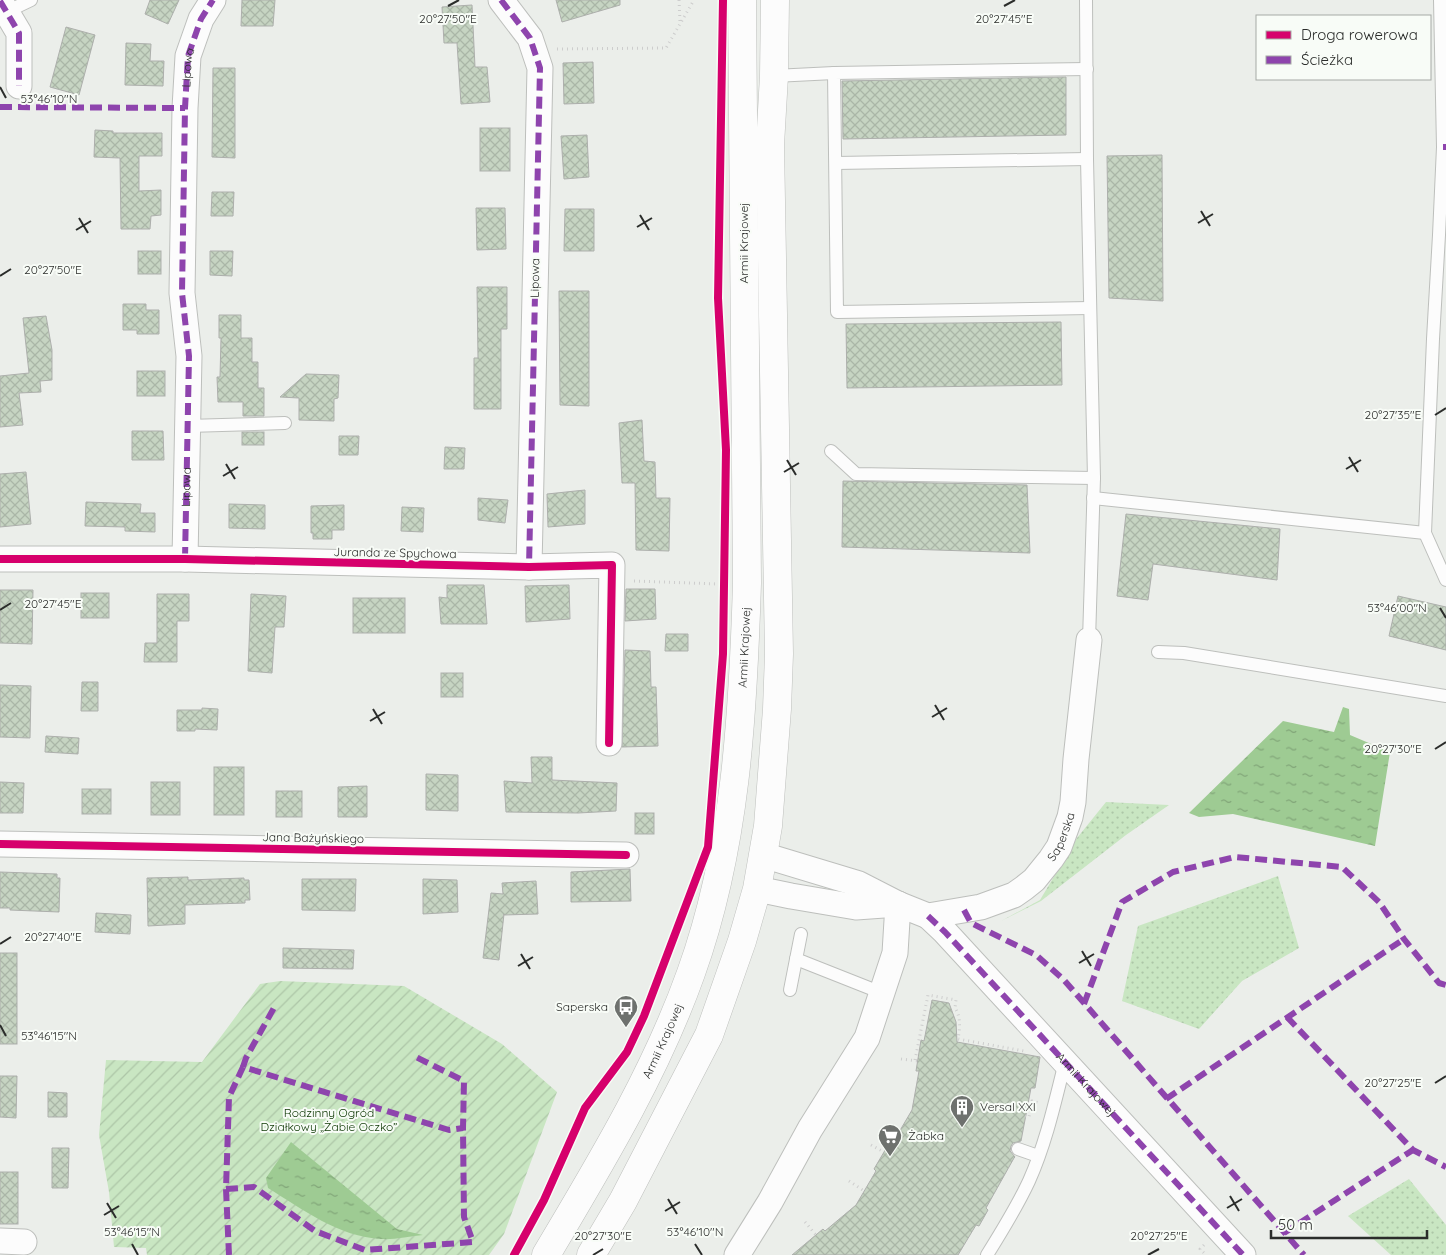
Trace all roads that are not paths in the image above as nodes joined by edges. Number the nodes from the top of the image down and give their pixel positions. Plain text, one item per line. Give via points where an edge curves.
1 (31, 0) edge
2 (213, 0) edge
3 (501, 0) edge
4 (742, 0) edge
5 (775, 0) edge
6 (1086, 0) edge
7 (1440, 0) edge
8 (3, 6) edge
9 (1087, 69) junction
10 (834, 73) junction
11 (774, 76) junction
12 (19, 86) dead end
13 (1087, 160) junction
14 (836, 163) junction
15 (1090, 308) junction
16 (1433, 339) junction
17 (1446, 340) edge
18 (285, 422) dead end
19 (188, 426) junction
20 (831, 451) dead end
21 (1094, 478) junction
22 (1093, 498) junction
23 (1425, 534) junction
24 (0, 559) edge
25 (185, 559) junction
26 (529, 567) junction
27 (1446, 580) edge
28 (1089, 640) joint
29 (1158, 652) dead end
30 (1446, 696) edge
31 (609, 743) dead end
32 (0, 844) edge
33 (626, 855) dead end
34 (763, 855) junction
35 (721, 863) junction
36 (757, 889) junction
37 (898, 904) junction
38 (928, 916) junction
39 (801, 934) dead end
40 (796, 959) junction
41 (790, 990) dead end
42 (882, 993) junction
43 (1065, 1062) junction
44 (1018, 1149) dead end
45 (1038, 1156) junction
46 (546, 1255) edge
47 (591, 1255) edge
48 (737, 1255) edge
49 (987, 1255) edge
50 (1242, 1255) edge

1 - 8 lane
2 - 19 street, Lipowa via 201,20 188,56 185,99 182,292 189,356
3 - 26 street, Lipowa via 530,38 540,68
4 - 35 main road, Armii Krajowej via 747,583 735,779
5 - 11 main road
6 - 9 lane
7 - 16 lane via 1443,147
8 - 12 street via 19,33
9 - 10 lane
9 - 13 lane
10 - 11 lane
10 - 14 lane
11 - 34 main road via 770,145 779,654 771,798
13 - 14 lane
13 - 15 lane
14 - 15 lane via 838,312
15 - 21 lane
16 - 17 lane
16 - 23 lane
18 - 19 lane
19 - 25 street, Lipowa
20 - 21 lane via 856,474
21 - 22 lane
22 - 23 lane
22 - 28 lane
23 - 27 lane
24 - 25 street, Juranda ze Spychowa
25 - 26 street, Juranda ze Spychowa
26 - 31 street, Juranda ze Spychowa via 612,565
28 - 38 street, Saperska via 1073,802 1059,847 1034,880 1014,895 981,907
29 - 30 lane via 1184,653
32 - 33 street, Jana Bażyńskiego
34 - 35 main road
34 - 36 main road
34 - 37 street via 859,884
35 - 36 main road
35 - 46 main road, Armii Krajowej via 692,971 661,1048 629,1112
36 - 37 street via 856,907
36 - 47 main road via 709,1035 623,1201
37 - 38 street
37 - 42 street via 895,953
38 - 43 street, Armii Krajowej
39 - 40 lane
40 - 41 lane
40 - 42 lane
42 - 48 street via 867,1038
43 - 45 lane
43 - 50 street, Armii Krajowej
44 - 45 lane
45 - 49 lane via 1007,1224

